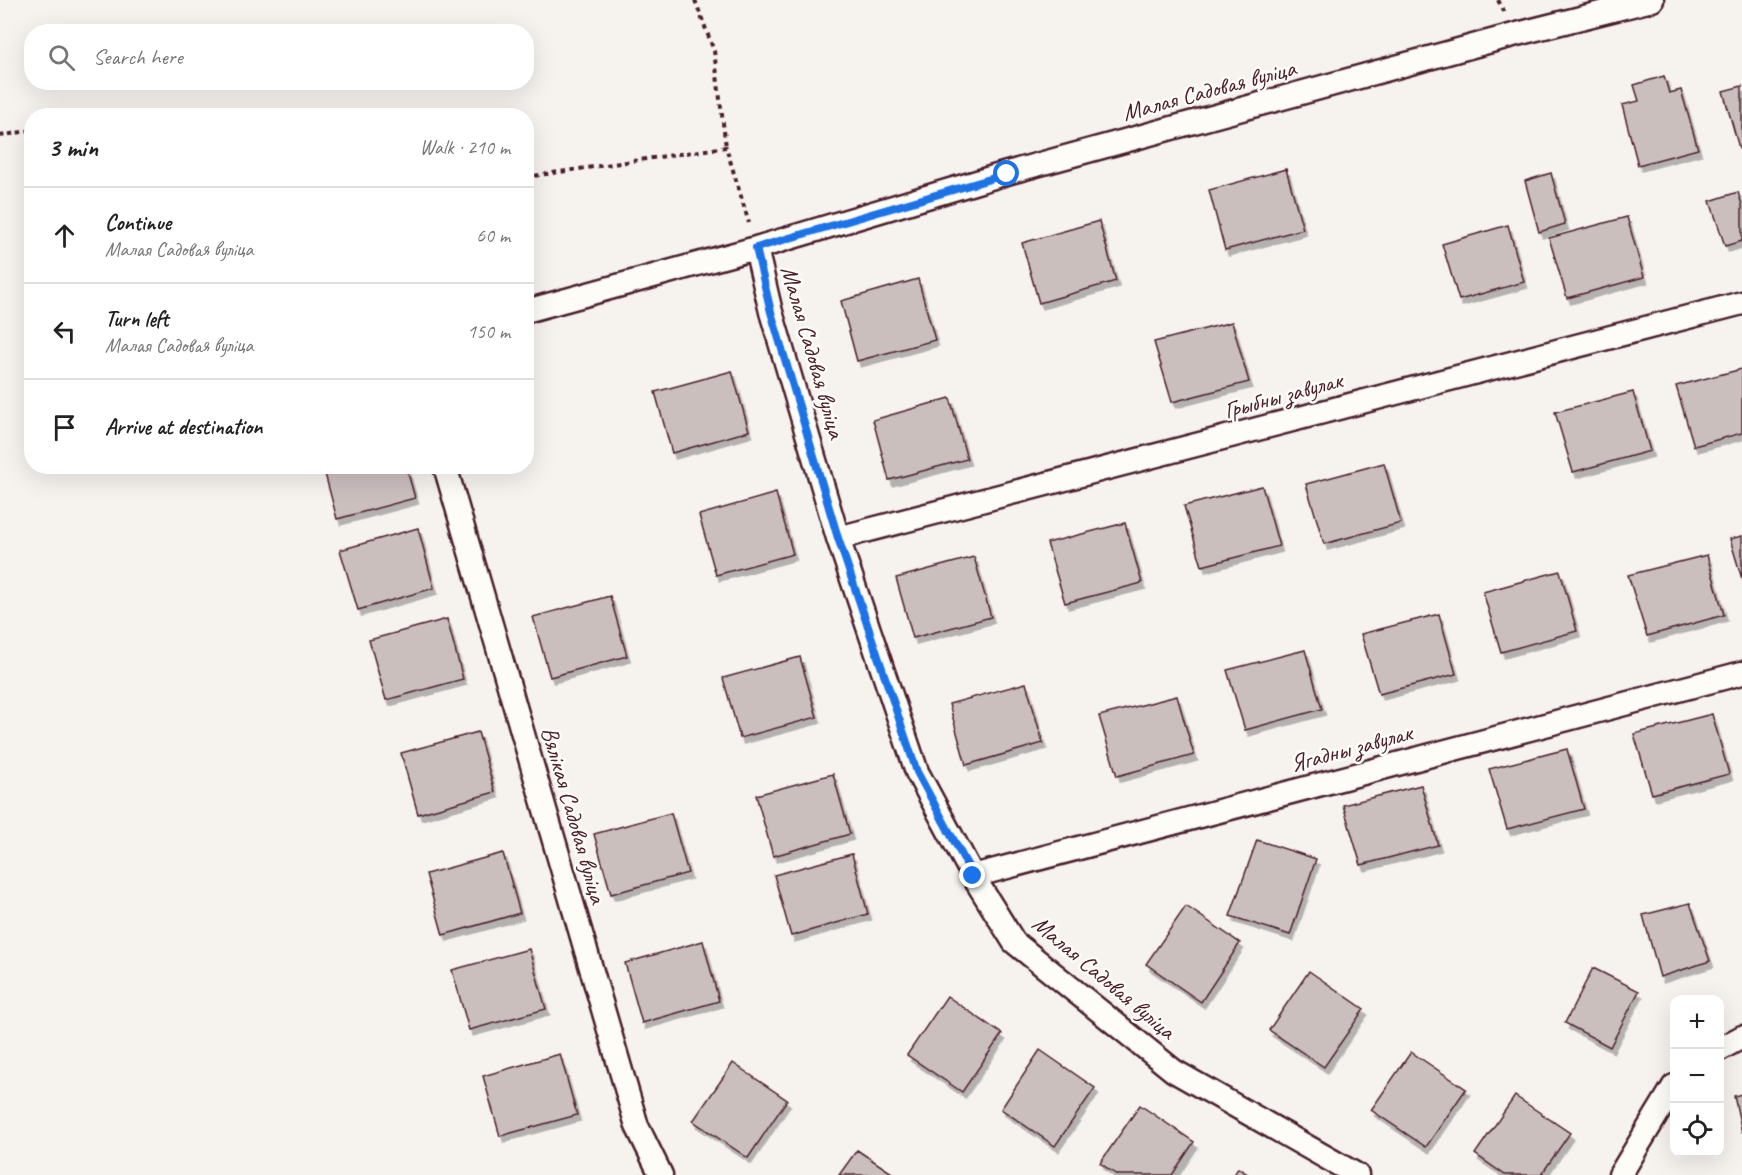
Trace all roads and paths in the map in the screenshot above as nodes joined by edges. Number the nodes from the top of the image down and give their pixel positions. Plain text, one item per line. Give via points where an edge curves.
1 (695, 0) edge
2 (1652, 0) edge
3 (24, 132) edge
4 (0, 136) edge
5 (726, 147) junction
6 (534, 176) edge
7 (756, 248) junction
8 (1742, 303) edge
9 (534, 309) edge
10 (447, 474) edge
11 (838, 538) junction
12 (1742, 673) edge
13 (973, 876) junction
14 (1742, 1037) edge
15 (1724, 1046) edge
16 (1670, 1093) edge
17 (661, 1175) edge
18 (1357, 1175) edge
19 (1620, 1175) edge

1 - 5 path via 714,51
2 - 7 street, Малая Садовая вуліца via 1018,170
3 - 4 path
5 - 6 path
5 - 7 path
7 - 9 street
7 - 11 street, Малая Садовая вуліца
8 - 11 street, Грыбны завулак
10 - 17 street, Вялікая Садовая вуліца via 637,1126
11 - 13 street, Малая Садовая вуліца via 917,772
12 - 13 street, Ягадны завулак
13 - 18 street, Малая Садовая вуліца via 1014,942 1174,1071
14 - 15 street
16 - 19 street

